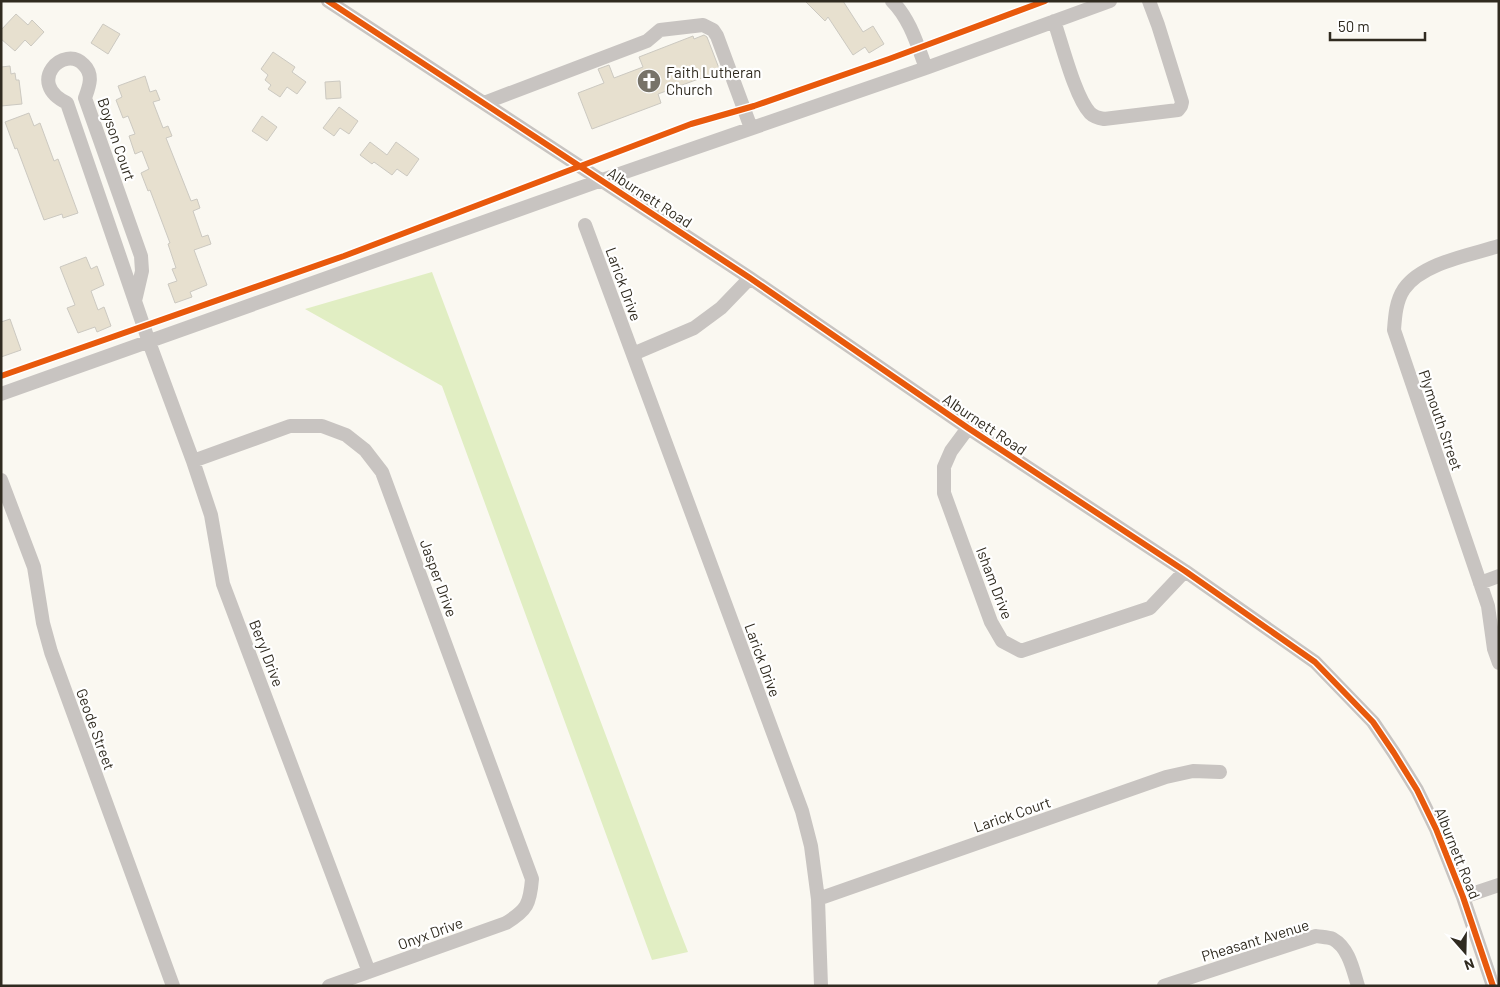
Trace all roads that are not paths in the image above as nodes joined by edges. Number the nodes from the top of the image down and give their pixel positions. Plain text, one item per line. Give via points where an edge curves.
1 (328, 1) edge
2 (892, 1) edge
3 (1110, 1) edge
4 (1149, 1) edge
5 (1054, 21) junction
6 (926, 68) junction
7 (484, 103) junction
8 (751, 128) junction
9 (602, 180) junction
10 (585, 224) dead end
11 (1499, 246) edge
12 (750, 278) junction
13 (135, 300) junction
14 (149, 342) junction
15 (633, 354) junction
16 (1, 394) edge
17 (968, 428) junction
18 (193, 461) junction
19 (1, 480) edge
20 (1185, 571) junction
21 (1499, 576) edge
22 (1480, 583) junction
23 (1499, 663) edge
24 (1220, 772) dead end
25 (1499, 885) edge
26 (531, 896) joint
27 (1463, 897) junction
28 (818, 899) junction
29 (369, 972) junction
30 (173, 986) edge
31 (329, 986) edge
32 (821, 986) edge
33 (1164, 986) edge
34 (1358, 986) edge
35 (1493, 986) edge

1 - 7 street, Alburnett Road
2 - 6 street via 913,34
3 - 5 street
4 - 5 street via 1182,102 1178,110 1104,119 1090,113 1081,100
5 - 6 street
6 - 8 street
7 - 8 street via 647,41 660,30 703,25 717,36
7 - 9 street, Alburnett Road
8 - 9 street
9 - 12 street, Alburnett Road
9 - 14 street
10 - 15 street, Larick Drive
11 - 22 street, Plymouth Street via 1418,274 1404,289 1395,309 1394,330
12 - 15 street via 721,308 694,328
12 - 17 street, Alburnett Road
13 - 13 street, Boyson Court via 142,271 140,256 84,98 90,78 87,68 73,59 62,60 54,65 48,82 51,92 67,104
13 - 14 street, Boyson Court
14 - 16 street
14 - 18 street, Beryl Drive
15 - 28 street, Larick Drive via 802,811 811,846
17 - 20 street, Alburnett Road
17 - 20 street, Isham Drive via 944,467 944,493 991,622 1002,641 1021,651 1150,608
18 - 26 street, Jasper Drive via 290,426 322,426 346,435 365,450 386,482 532,879
18 - 29 street, Beryl Drive via 211,515 224,584
19 - 30 street, Geode Street via 34,567 51,652
20 - 27 street, Alburnett Road via 1315,662 1373,722 1417,790
21 - 22 street
22 - 23 street, Plymouth Street
24 - 28 street, Larick Court via 1193,771 1166,777
25 - 27 street
26 - 29 street, Onyx Drive via 522,913 506,923
27 - 35 street, Alburnett Road
28 - 32 street, Larick Drive
29 - 31 street, Onyx Drive
33 - 34 street, Pheasant Avenue via 1316,936 1332,939 1342,947

